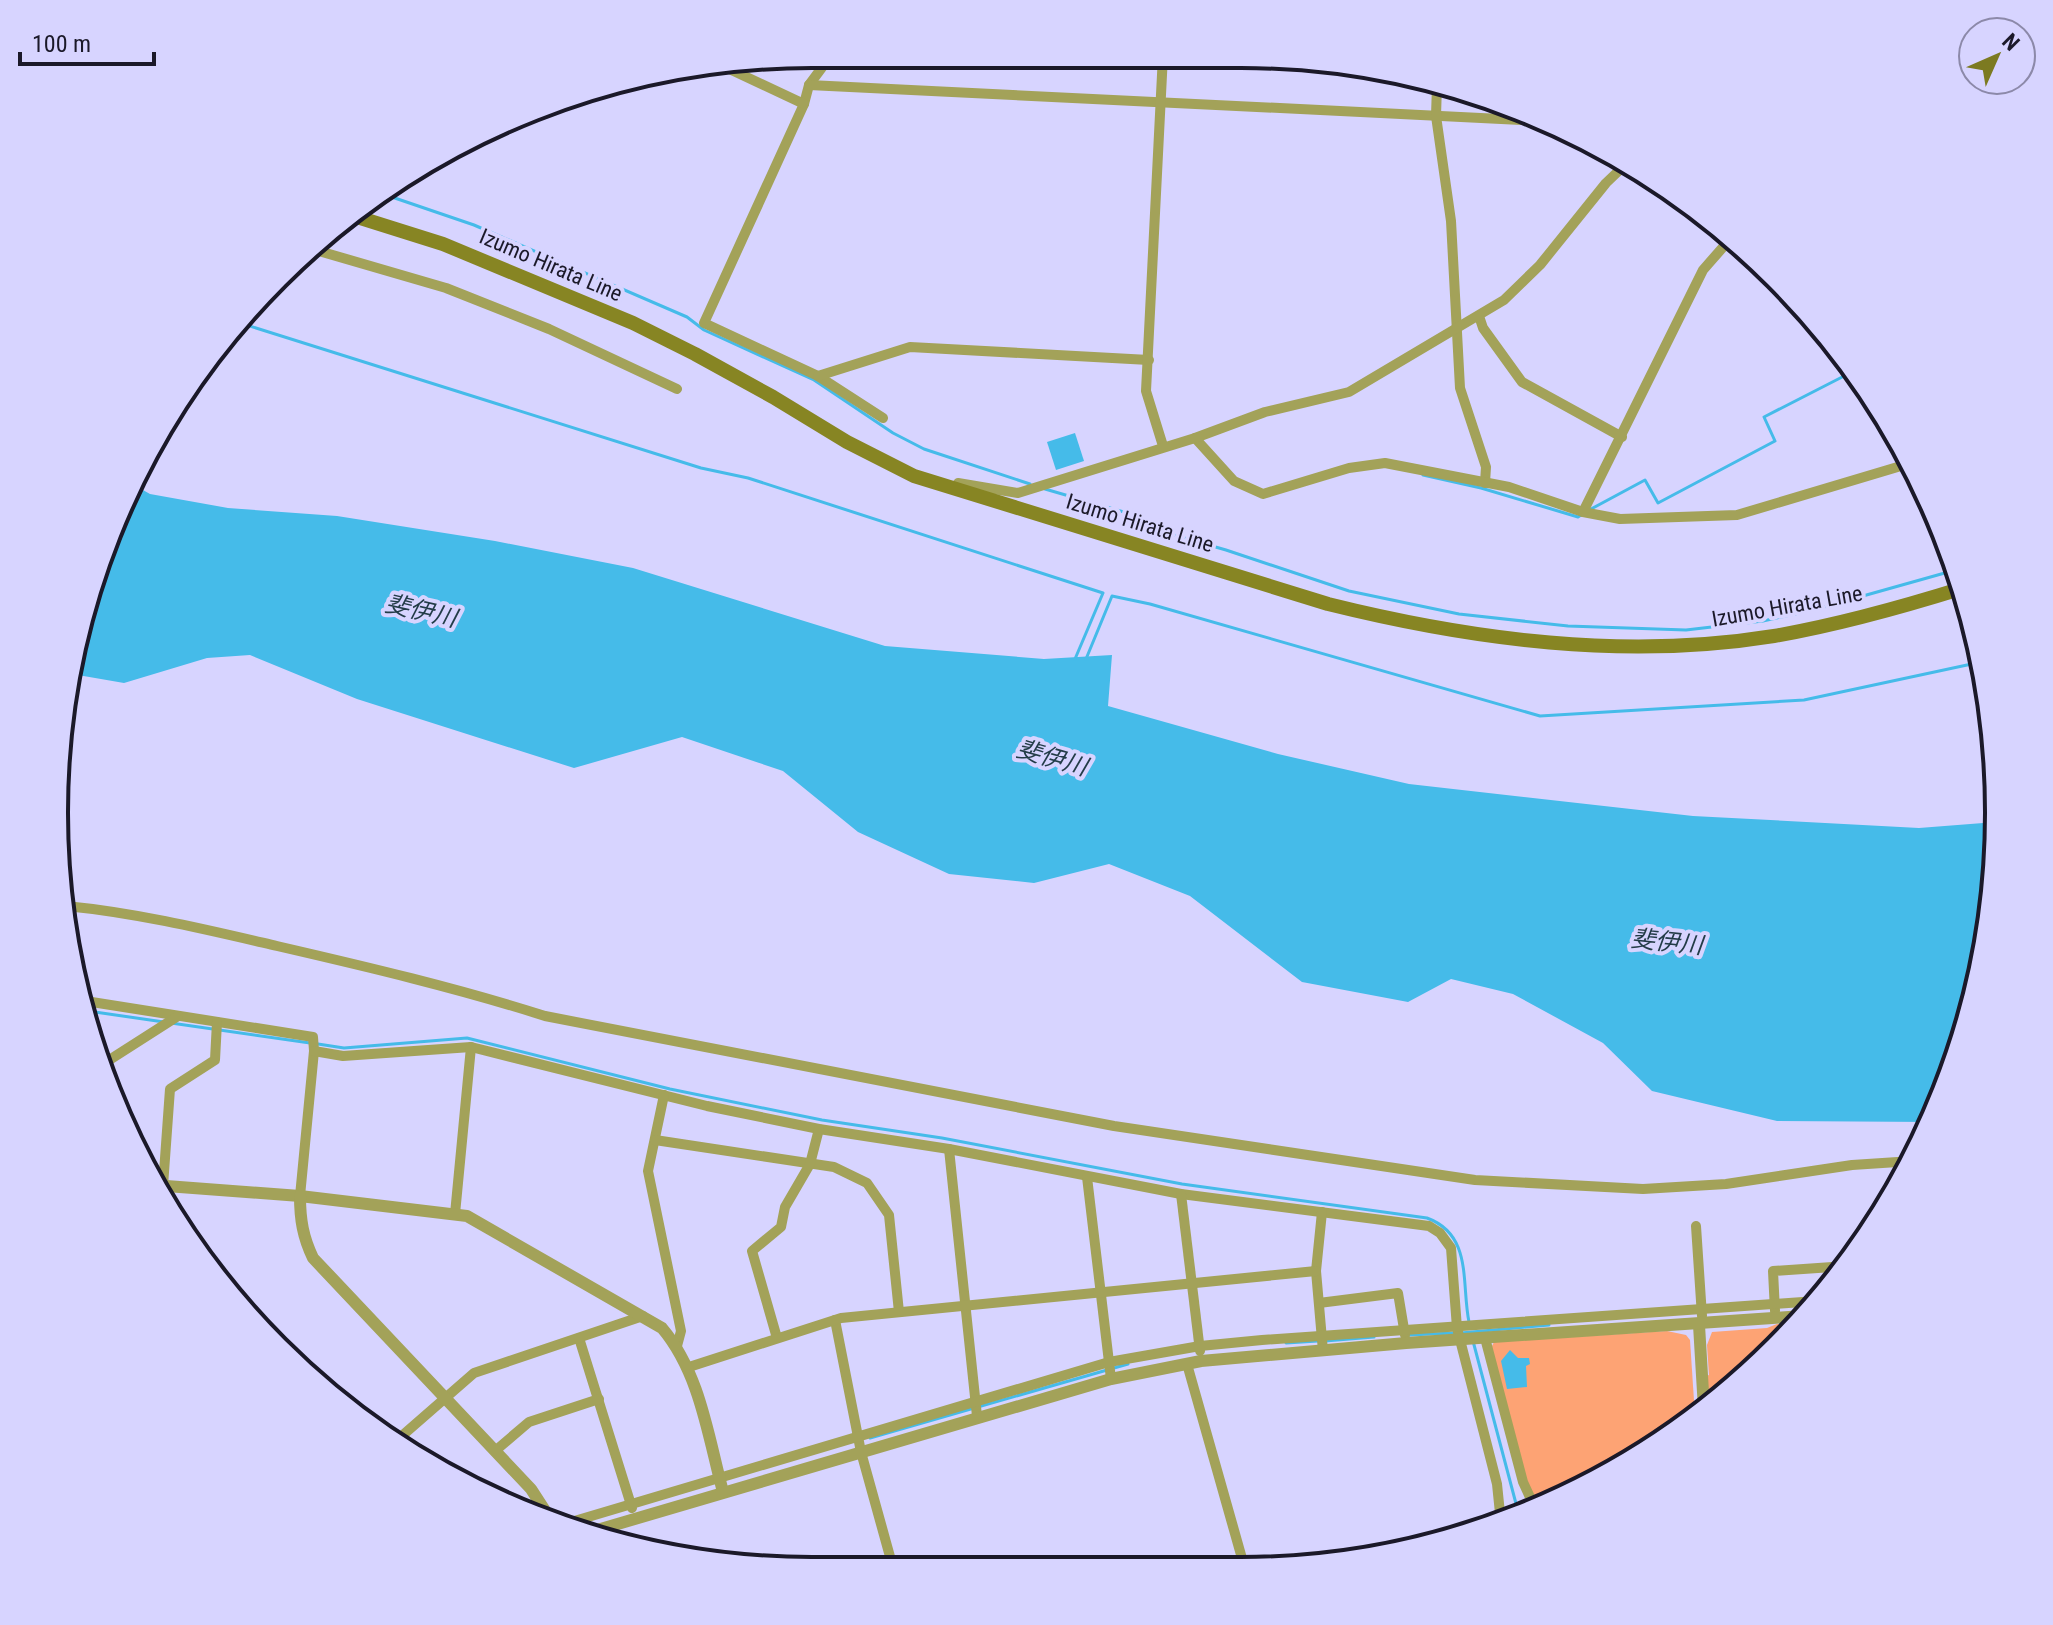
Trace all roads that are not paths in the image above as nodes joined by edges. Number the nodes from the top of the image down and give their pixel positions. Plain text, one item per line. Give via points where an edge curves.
1 (822, 68) edge
2 (1162, 68) edge
3 (736, 72) edge
4 (809, 85) junction
5 (1437, 94) edge
6 (1161, 100) junction
7 (804, 104) junction
8 (1436, 116) junction
9 (1510, 119) edge
10 (1618, 171) edge
11 (364, 218) edge
12 (1723, 247) edge
13 (323, 252) edge
14 (1479, 316) junction
15 (1457, 328) junction
16 (1149, 360) junction
17 (818, 376) junction
18 (677, 389) dead end
19 (883, 418) dead end
20 (1622, 437) junction
21 (1195, 438) junction
22 (1163, 446) junction
23 (1899, 467) edge
24 (914, 476) junction
25 (1485, 483) junction
26 (1583, 512) junction
27 (1951, 592) edge
28 (74, 907) edge
29 (92, 1002) edge
30 (178, 1016) junction
31 (217, 1022) junction
32 (471, 1047) junction
33 (314, 1051) junction
34 (111, 1059) edge
35 (664, 1095) junction
36 (819, 1129) junction
37 (655, 1140) junction
38 (949, 1149) junction
39 (1897, 1162) edge
40 (810, 1164) junction
41 (160, 1170) edge
42 (1087, 1177) junction
43 (168, 1186) edge
44 (1181, 1194) junction
45 (300, 1196) junction
46 (1322, 1212) junction
47 (455, 1214) junction
48 (1696, 1226) dead end
49 (1830, 1267) edge
50 (1316, 1271) junction
51 (1192, 1283) junction
52 (1102, 1293) junction
53 (1319, 1303) junction
54 (1798, 1305) edge
55 (965, 1307) junction
56 (1701, 1309) junction
57 (1775, 1310) junction
58 (899, 1312) junction
59 (1644, 1312) junction
60 (1791, 1313) edge
61 (643, 1316) junction
62 (835, 1320) junction
63 (1701, 1325) junction
64 (1550, 1327) junction
65 (1646, 1327) junction
66 (1458, 1334) junction
67 (1322, 1336) junction
68 (1406, 1337) junction
69 (579, 1338) junction
70 (777, 1338) junction
71 (1485, 1338) junction
72 (677, 1346) junction
73 (1200, 1346) junction
74 (1323, 1351) junction
75 (1201, 1361) junction
76 (1109, 1362) junction
77 (1187, 1364) junction
78 (689, 1367) junction
79 (1111, 1379) junction
80 (1704, 1395) edge
81 (446, 1398) junction
82 (599, 1399) junction
83 (977, 1410) junction
84 (403, 1435) edge
85 (858, 1437) junction
86 (495, 1451) junction
87 (861, 1452) junction
88 (719, 1478) junction
89 (723, 1492) junction
90 (1530, 1498) edge
91 (631, 1504) junction
92 (541, 1505) edge
93 (1501, 1509) edge
94 (585, 1518) junction
95 (580, 1519) edge
96 (636, 1519) junction
97 (586, 1521) edge
98 (606, 1528) edge
99 (890, 1557) edge
100 (1242, 1557) edge

1 - 4 street
2 - 6 street
3 - 7 street
4 - 6 street
4 - 7 street
5 - 8 street
6 - 8 street
6 - 16 street
7 - 17 street via 704,323
8 - 9 street
8 - 15 street via 1451,221
10 - 14 street via 1540,265
11 - 24 main road, Izumo Hirata Line via 443,244 633,323
12 - 20 street via 1703,270
13 - 18 street via 446,288
14 - 15 street
14 - 20 street via 1522,382
15 - 21 street via 1349,392 1265,412
15 - 25 street via 1460,388 1486,467
16 - 17 street via 910,347
16 - 22 street via 1146,391
17 - 19 street
20 - 26 street
21 - 22 street
21 - 25 street via 1234,481 1263,494 1349,468 1385,463
22 - 24 street via 1018,493
23 - 26 street via 1737,515 1620,519
24 - 27 main road, Izumo Hirata Line via 1328,604 1494,638 1638,646 1713,643 1815,627
25 - 26 street
28 - 39 street via 236,936 447,986 558,1019 1114,1126 1446,1176 1643,1189
29 - 30 street
30 - 31 street
30 - 34 street
31 - 33 street via 313,1037
31 - 41 street via 215,1060 170,1089
32 - 33 street via 343,1056
32 - 35 street
32 - 47 street
33 - 45 street
35 - 36 street
35 - 37 street
36 - 38 street
36 - 40 street
37 - 40 street
37 - 72 street via 648,1171 681,1331
38 - 42 street
38 - 55 street
40 - 58 street via 834,1167 867,1183 889,1215
40 - 70 street via 785,1207 781,1227 752,1251
42 - 44 street
42 - 52 street
43 - 45 street
44 - 46 street
44 - 51 street
45 - 47 street
45 - 81 street via 304,1239 313,1258
46 - 50 street
46 - 66 street via 1429,1226 1440,1233 1451,1248
47 - 61 street
48 - 56 street
49 - 57 street via 1773,1271
50 - 51 street
50 - 53 street
51 - 52 street
51 - 73 street
52 - 55 street
52 - 76 street
53 - 67 street
53 - 68 street via 1398,1293
54 - 57 street
55 - 58 street
55 - 83 street
56 - 57 street
56 - 59 street
56 - 63 street
57 - 60 street
57 - 63 street
58 - 62 street
59 - 64 street
59 - 65 street
61 - 69 street
61 - 72 street
62 - 70 street
62 - 85 street
63 - 65 street
63 - 80 street
64 - 65 street
64 - 66 street
64 - 71 street
66 - 68 street
66 - 71 street
66 - 93 street
67 - 68 street
67 - 73 street
67 - 74 street
68 - 74 street
69 - 81 street via 474,1373
69 - 82 street
70 - 78 street
71 - 90 street
72 - 78 street
73 - 75 street
73 - 76 street
74 - 75 street
75 - 77 street
76 - 79 street
76 - 83 street
77 - 79 street
77 - 100 street
78 - 88 street
79 - 83 street
81 - 84 street
81 - 86 street
82 - 86 street via 529,1422
82 - 91 street
83 - 85 street
83 - 87 street
85 - 87 street
85 - 88 street
86 - 92 street
87 - 89 street
87 - 99 street
88 - 89 street
88 - 91 street
89 - 96 street
91 - 94 street
91 - 96 street
94 - 95 street
94 - 97 street
96 - 98 street

